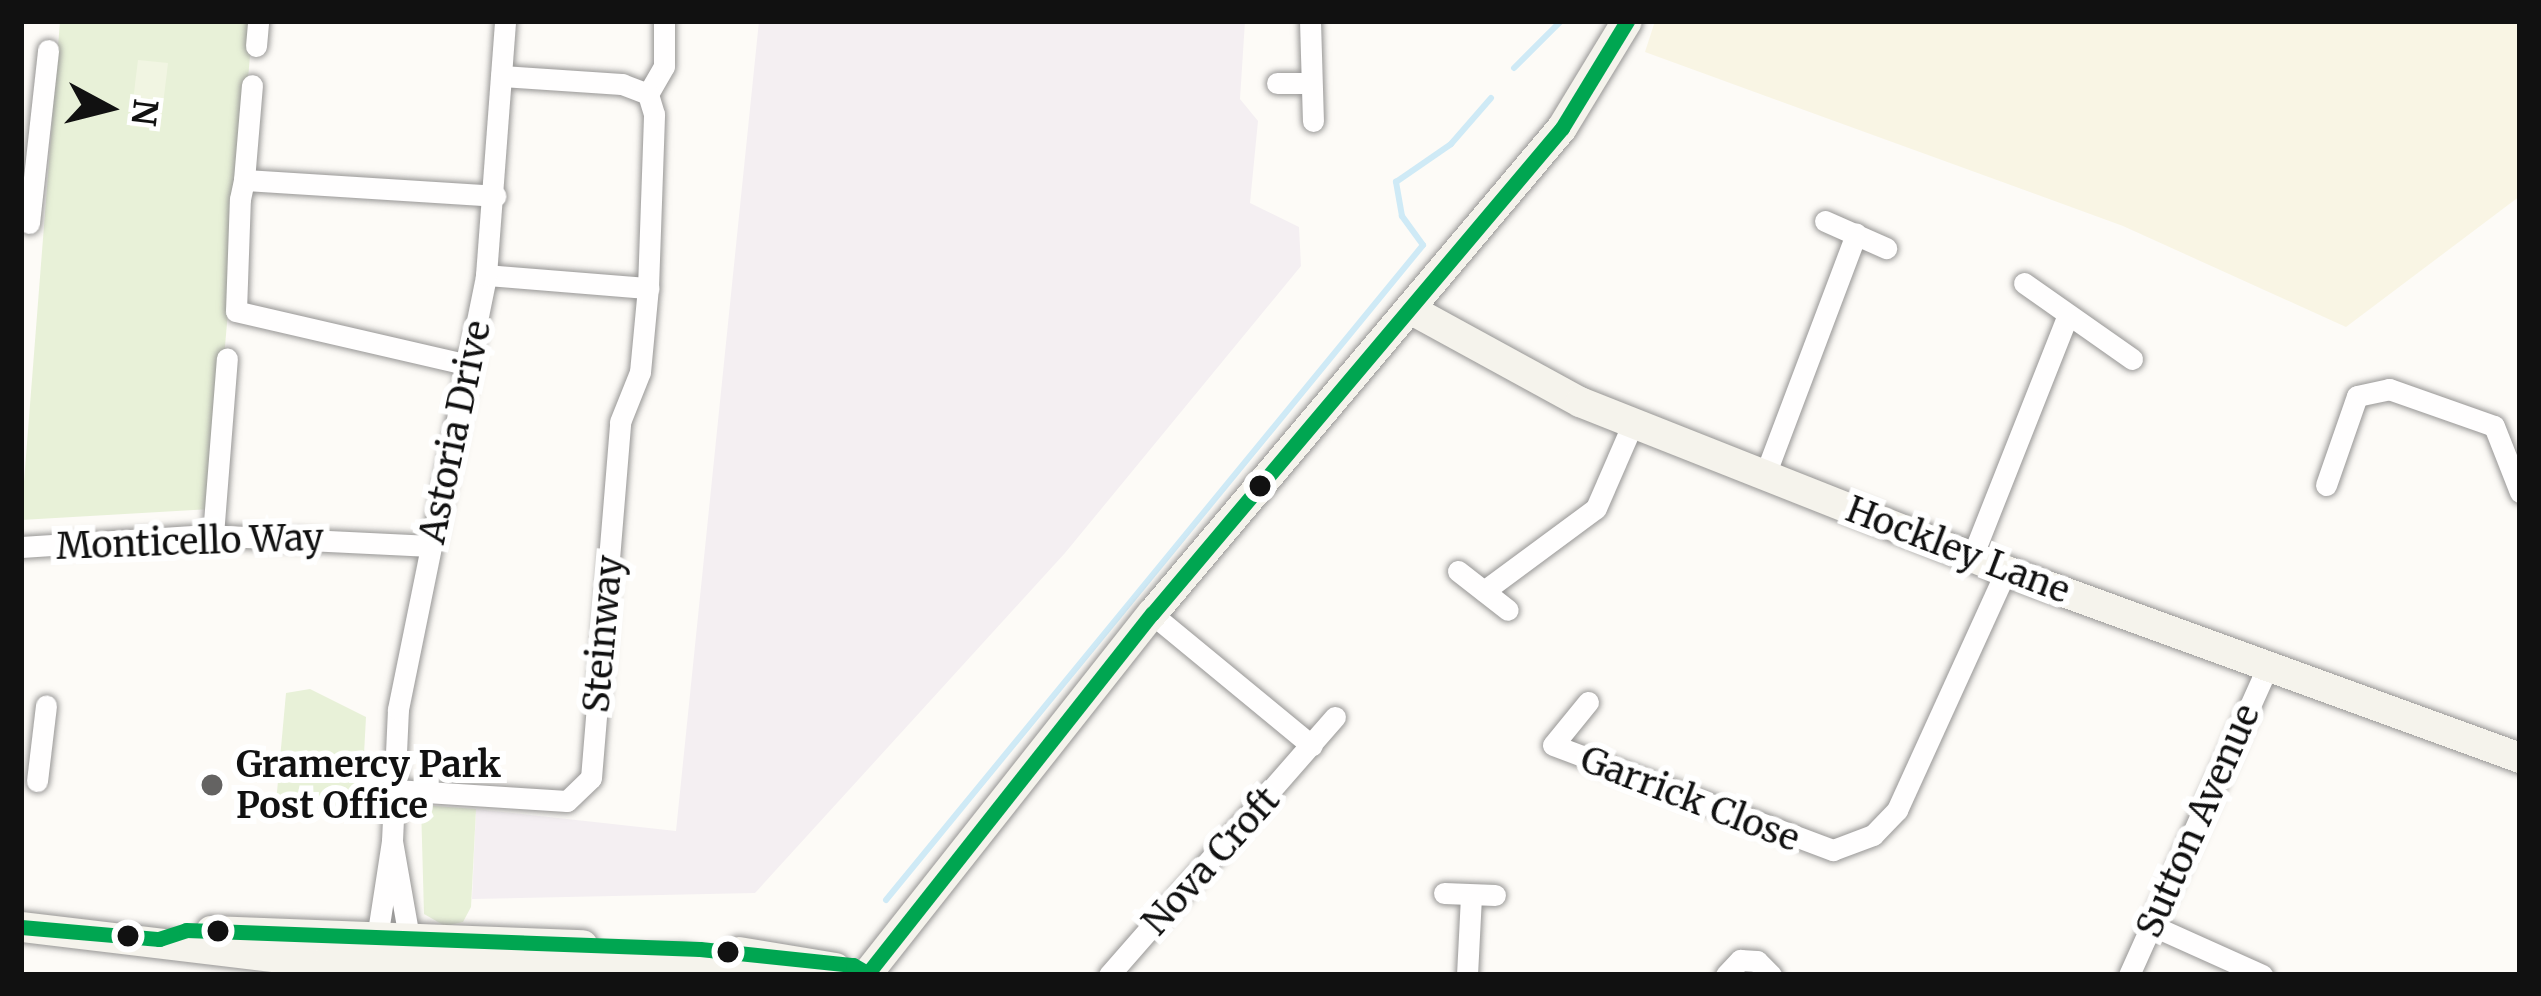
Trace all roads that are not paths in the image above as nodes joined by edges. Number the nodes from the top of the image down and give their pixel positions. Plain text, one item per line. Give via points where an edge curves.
1 (258, 21) edge
2 (505, 21) edge
3 (664, 21) edge
4 (1310, 21) edge
5 (1627, 21) edge
6 (256, 46) dead end
7 (48, 50) dead end
8 (501, 76) junction
9 (1277, 83) dead end
10 (1310, 83) junction
11 (252, 85) dead end
12 (648, 94) junction
13 (1313, 121) dead end
14 (29, 139) edge
15 (244, 180) junction
16 (495, 196) junction
17 (1826, 221) dead end
18 (29, 223) dead end
19 (1856, 234) junction
20 (1886, 248) dead end
21 (486, 275) junction
22 (2024, 283) dead end
23 (648, 288) junction
24 (1410, 310) junction
25 (2067, 317) junction
26 (227, 359) dead end
27 (2132, 359) dead end
28 (469, 365) junction
29 (1633, 423) junction
30 (1765, 475) junction
31 (2326, 485) dead end
32 (2520, 492) edge
33 (213, 535) junction
34 (431, 546) junction
35 (21, 547) edge
36 (1972, 557) junction
37 (1458, 571) dead end
38 (2006, 571) junction
39 (1484, 591) junction
40 (1508, 610) dead end
41 (1152, 614) junction
42 (2267, 668) junction
43 (1588, 702) dead end
44 (46, 706) dead end
45 (1335, 717) dead end
46 (32, 739) edge
47 (1312, 746) junction
48 (2520, 758) edge
49 (37, 781) dead end
50 (395, 790) junction
51 (392, 841) junction
52 (1444, 892) dead end
53 (1472, 895) junction
54 (1495, 895) dead end
55 (2151, 925) junction
56 (21, 927) edge
57 (376, 938) junction
58 (159, 939) junction
59 (411, 951) junction
60 (832, 971) edge
61 (869, 974) edge
62 (768, 975) edge
63 (1108, 975) edge
64 (1467, 975) edge
65 (1726, 975) edge
66 (1771, 975) edge
67 (2128, 975) edge
68 (2262, 975) edge

1 - 6 street
2 - 8 street, Astoria Drive
3 - 12 street via 664,66
4 - 10 street
5 - 24 street via 1562,128
7 - 14 street
8 - 12 street via 622,83
8 - 16 street, Astoria Drive
9 - 10 street
10 - 13 street
11 - 15 street
12 - 23 street, Steinway via 657,137
14 - 18 street
15 - 16 street
15 - 28 street via 236,311
16 - 21 street, Astoria Drive
17 - 19 street
19 - 20 street
19 - 30 street
21 - 23 street
21 - 28 street, Astoria Drive
22 - 25 street
23 - 50 street, Steinway via 640,372 620,422 586,789 567,801
24 - 29 street, Hockley Lane via 1527,378
24 - 41 street
25 - 27 street
25 - 36 street
26 - 33 street
28 - 34 street, Astoria Drive
29 - 30 street, Hockley Lane
29 - 39 street via 1596,508
30 - 36 street, Hockley Lane
31 - 32 street via 2357,396 2389,389 2494,426
33 - 34 street, Monticello Way
33 - 35 street, Monticello Way
34 - 50 street, Astoria Drive via 398,709
36 - 38 street, Hockley Lane
37 - 39 street
38 - 42 street, Hockley Lane
38 - 43 street, Garrick Close via 1897,810 1873,835 1833,850 1553,746
39 - 40 street
41 - 47 street
41 - 61 street
42 - 48 street, Hockley Lane
42 - 55 street, Sutton Avenue
44 - 46 street
45 - 47 street, Nova Croft
46 - 49 street
47 - 63 street, Nova Croft
50 - 51 street, Astoria Drive
51 - 57 street, Astoria Drive
51 - 59 street, Astoria Drive
52 - 53 street
53 - 54 street
53 - 64 street
55 - 67 street, Sutton Avenue
55 - 68 street
56 - 58 street
57 - 58 street via 185,930
57 - 59 street
58 - 59 street via 325,963
59 - 60 street via 755,953
59 - 62 street via 490,963 682,959
60 - 61 street via 854,964
65 - 66 street via 1740,960 1757,961

